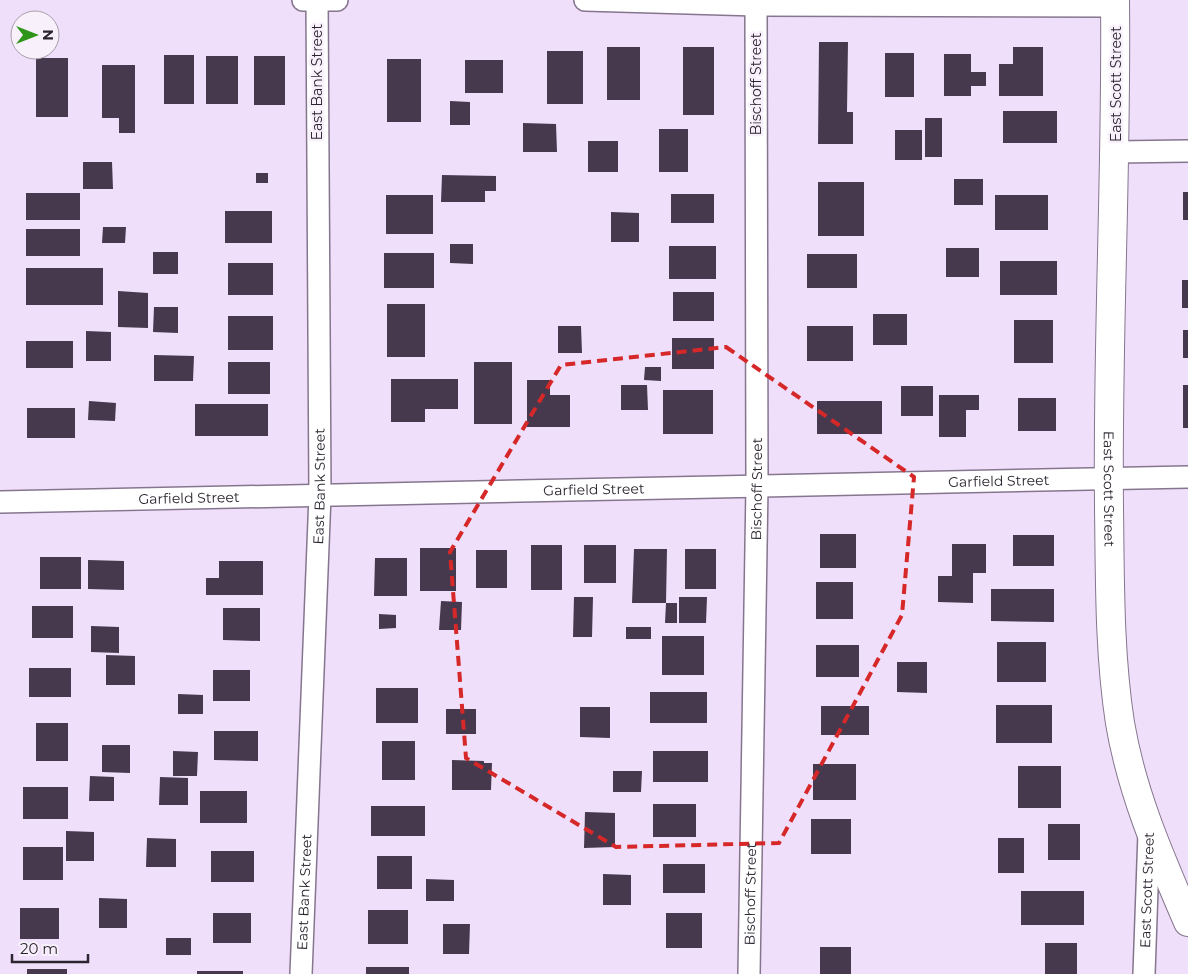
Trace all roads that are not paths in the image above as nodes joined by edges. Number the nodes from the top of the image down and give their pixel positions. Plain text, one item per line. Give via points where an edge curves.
1 (303, 0) edge
2 (317, 0) edge
3 (338, 0) edge
4 (585, 0) edge
5 (1115, 3) edge
6 (756, 5) junction
7 (1188, 151) edge
8 (1116, 152) junction
9 (1188, 477) edge
10 (1109, 478) junction
11 (757, 486) junction
12 (320, 495) junction
13 (0, 502) edge
14 (1149, 832) junction
15 (1188, 922) edge
16 (301, 974) edge
17 (749, 974) edge
18 (1144, 974) edge

1 - 2 street
2 - 3 street
2 - 12 street, East Bank Street
4 - 6 street
5 - 6 street
5 - 8 main road, East Scott Street
6 - 11 street, Bischoff Street
7 - 8 street
8 - 10 main road, East Scott Street
9 - 10 street, Garfield Street
10 - 11 street, Garfield Street
10 - 14 main road, East Scott Street via 1111,615 1120,722 1132,779
11 - 12 street, Garfield Street
11 - 17 street, Bischoff Street
12 - 13 street, Garfield Street
12 - 16 street, East Bank Street
14 - 15 main road
14 - 18 street, East Scott Street

